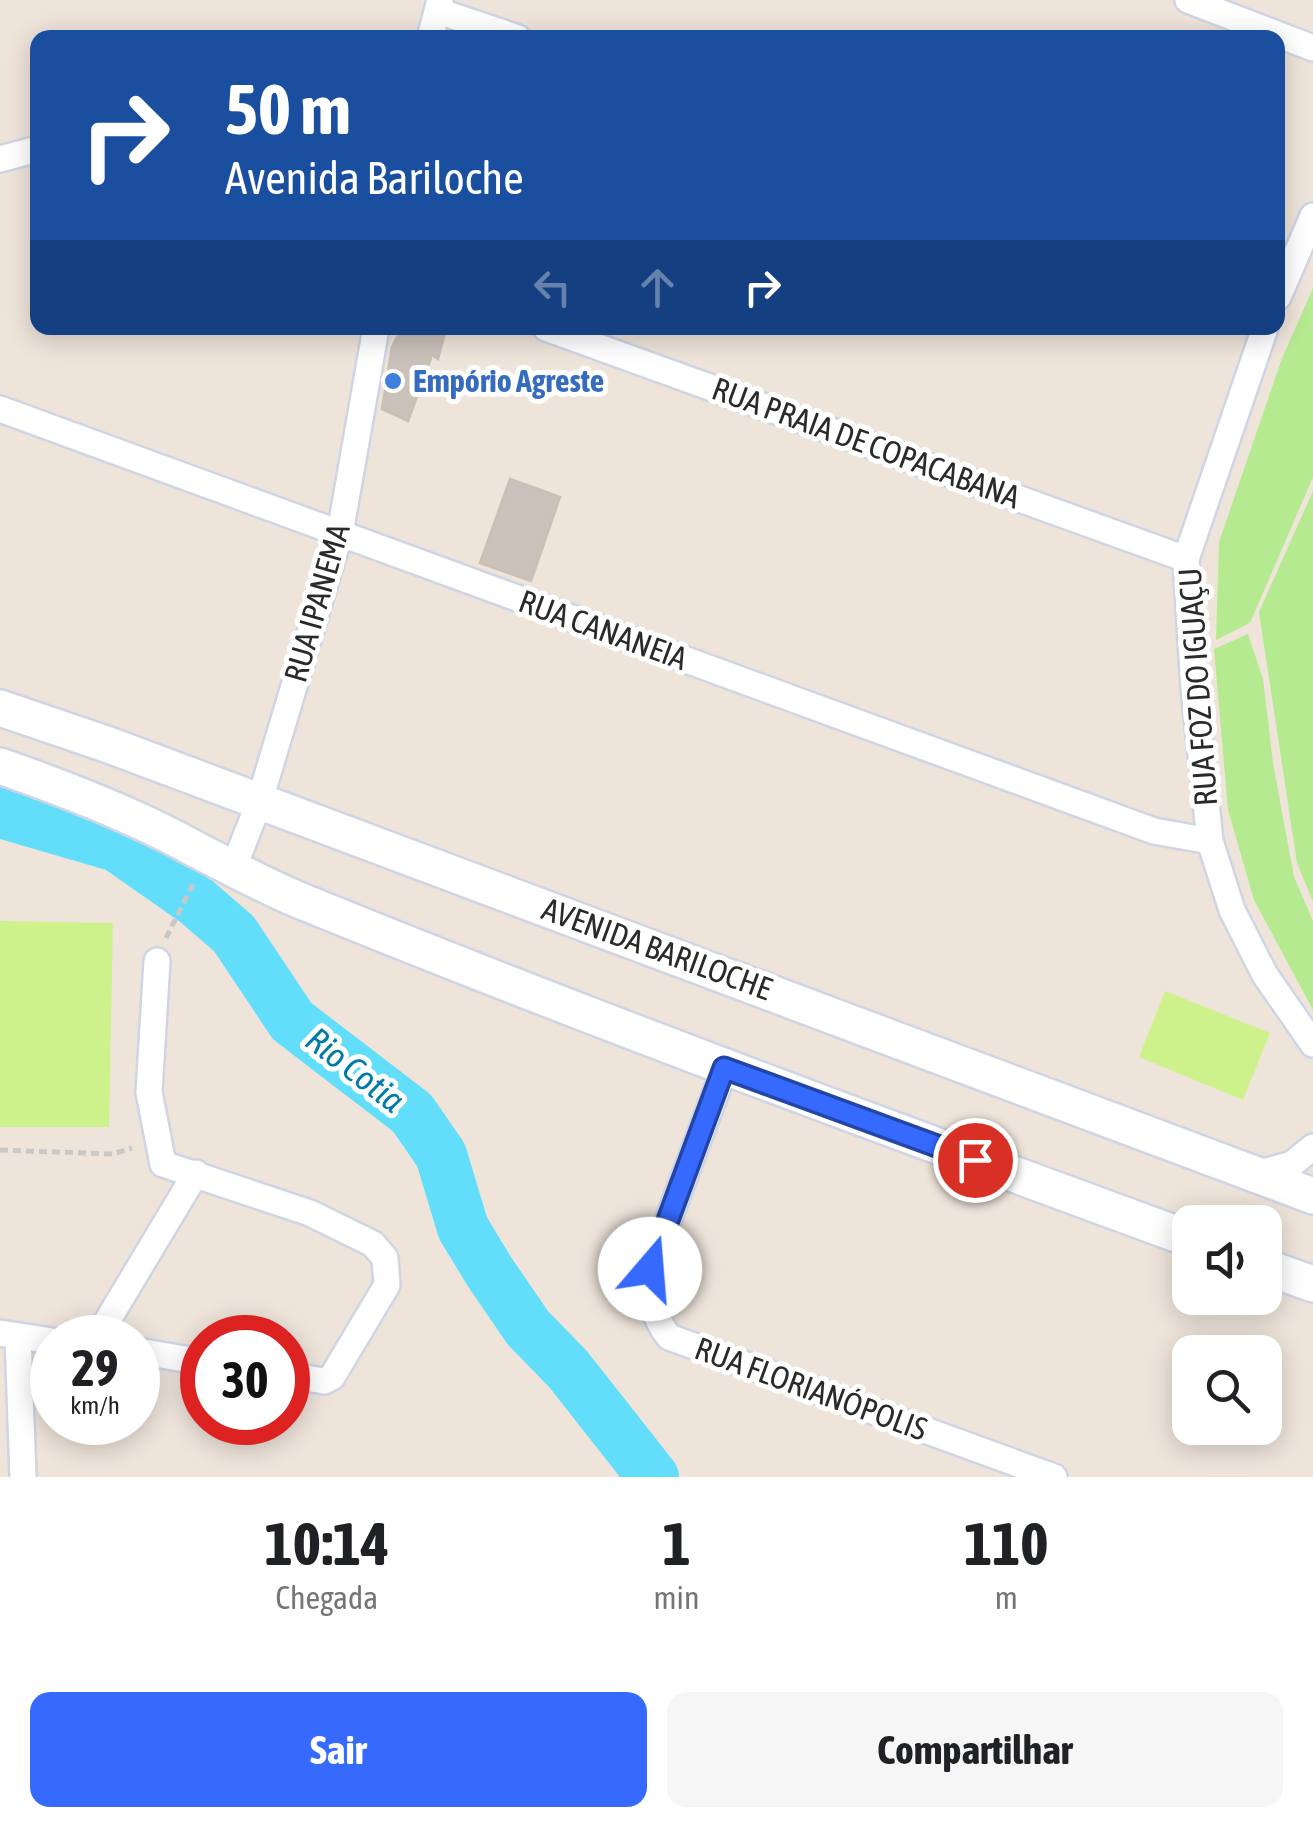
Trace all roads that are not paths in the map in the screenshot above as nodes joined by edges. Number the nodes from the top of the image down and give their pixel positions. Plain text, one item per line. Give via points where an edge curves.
1 (1188, 0) edge
2 (439, 6) edge
3 (498, 30) edge
4 (1266, 30) edge
5 (1285, 37) edge
6 (1313, 48) edge
7 (30, 151) edge
8 (0, 159) edge
9 (1313, 216) edge
10 (1285, 281) edge
11 (375, 335) edge
12 (565, 335) edge
13 (1263, 335) edge
14 (0, 409) edge
15 (340, 533) junction
16 (1186, 558) junction
17 (0, 708) edge
18 (0, 766) edge
19 (260, 803) junction
20 (1210, 841) junction
21 (232, 872) junction
22 (158, 961) dead end
23 (1311, 1044) edge
24 (724, 1068) junction
25 (1313, 1147) edge
26 (196, 1173) junction
27 (1260, 1173) junction
28 (1313, 1196) edge
29 (1172, 1232) edge
30 (1282, 1272) edge
31 (1313, 1284) edge
32 (110, 1315) edge
33 (9, 1335) edge
34 (310, 1380) edge
35 (23, 1477) edge
36 (1054, 1477) edge

1 - 4 street
2 - 3 street
5 - 6 street
7 - 8 street
9 - 10 street
11 - 15 street, RUA IPANEMA
12 - 16 street, RUA PRAIA DE COPACABANA
13 - 16 street, RUA FOZ DO IGUAÇU
14 - 15 street, RUA CANANEIA
15 - 19 street, RUA IPANEMA
15 - 20 street, RUA CANANEIA via 1137,825
16 - 20 street, RUA FOZ DO IGUAÇU
17 - 19 main road, AVENIDA BARILOCHE
18 - 21 main road via 196,848
19 - 21 street, RUA IPANEMA
19 - 27 main road, AVENIDA BARILOCHE
20 - 23 street, RUA FOZ DO IGUAÇU via 1240,926
21 - 24 main road
22 - 26 street via 149,1092 164,1164
24 - 29 main road
24 - 36 street, RUA FLORIANÓPOLIS via 650,1269 650,1297 668,1337
25 - 27 street via 1292,1164
26 - 32 street
26 - 34 street via 354,1233 385,1258 387,1284 332,1377
27 - 28 main road, AVENIDA BARILOCHE
30 - 31 main road
33 - 35 street

